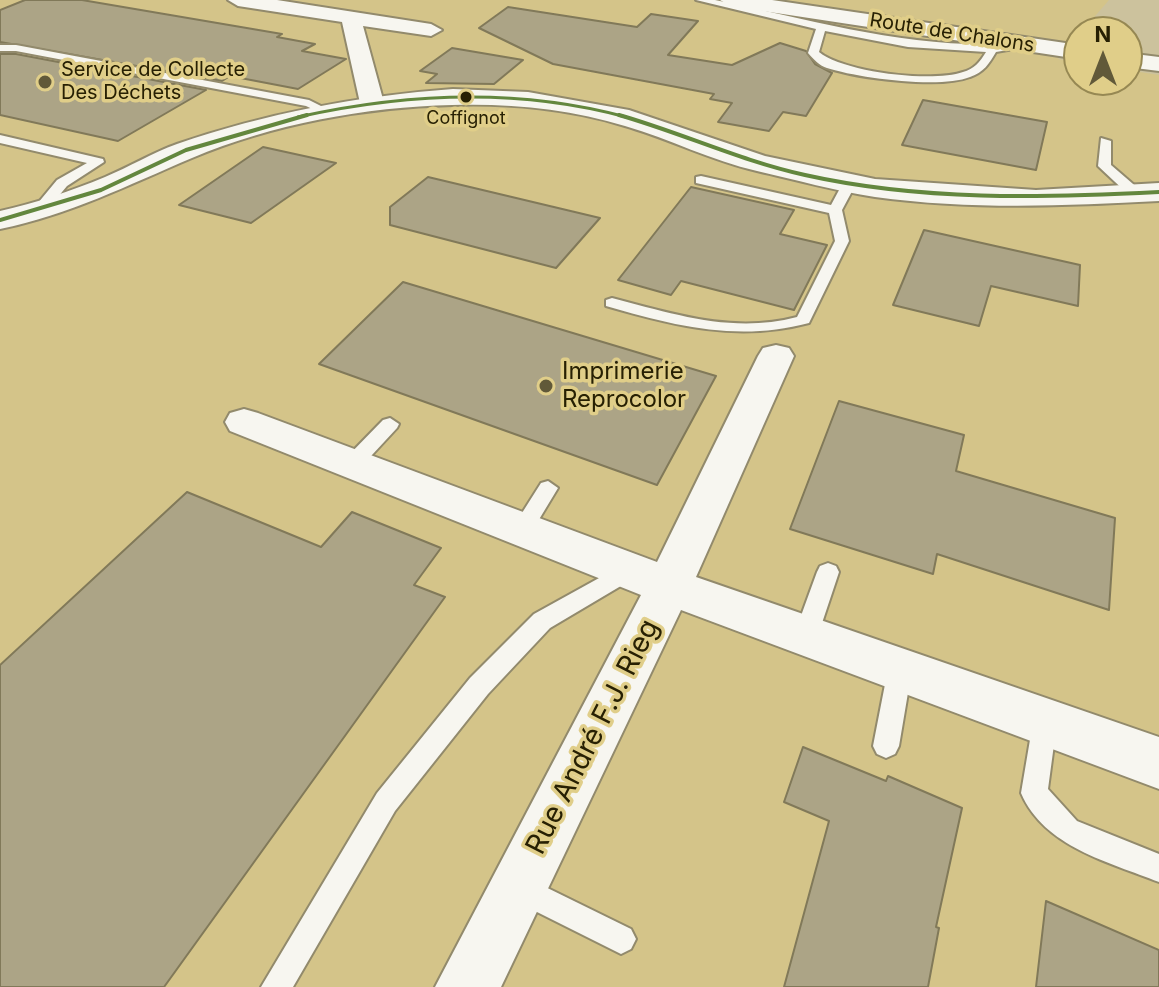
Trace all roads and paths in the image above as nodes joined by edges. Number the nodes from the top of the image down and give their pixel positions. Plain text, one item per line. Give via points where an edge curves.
1 (238, 0) edge
2 (701, 0) edge
3 (730, 0) edge
4 (793, 0) edge
5 (351, 18) junction
6 (821, 29) junction
7 (431, 30) dead end
8 (1063, 40) edge
9 (1032, 45) junction
10 (0, 48) edge
11 (1063, 50) edge
12 (991, 52) junction
13 (372, 103) junction
14 (325, 111) junction
15 (0, 139) edge
16 (1105, 141) dead end
17 (701, 180) dead end
18 (850, 182) junction
19 (1147, 193) edge
20 (835, 210) junction
21 (38, 212) junction
22 (0, 220) edge
23 (612, 303) dead end
24 (779, 342) junction
25 (244, 422) dead end
26 (390, 424) dead end
27 (352, 464) junction
28 (548, 488) dead end
29 (522, 530) junction
30 (828, 572) dead end
31 (648, 579) junction
32 (806, 635) junction
33 (900, 669) junction
34 (1045, 722) junction
35 (886, 746) dead end
36 (1159, 763) edge
37 (1159, 868) edge
38 (517, 887) junction
39 (621, 939) dead end
40 (276, 987) edge
41 (467, 987) edge

1 - 5 street
2 - 6 lane
3 - 9 street, Route de Chalons
4 - 8 street, Route de Chalons
5 - 7 street
5 - 13 street
6 - 12 lane
6 - 12 lane via 813,45 819,61 943,81 972,76 988,65
9 - 11 street, Route de Chalons
9 - 12 lane
10 - 14 lane via 278,97
13 - 14 street
13 - 18 street via 453,97 528,100 629,118 758,163
14 - 21 street via 184,151
15 - 21 lane via 98,162 62,183
16 - 19 lane via 1104,166
17 - 20 lane
18 - 19 street via 992,197
18 - 20 lane
20 - 24 lane via 842,241 803,320
21 - 22 street
23 - 24 lane
24 - 31 street, Rue André F.J. Rieg
25 - 27 street
26 - 27 lane
27 - 29 street
28 - 29 lane
29 - 31 street
30 - 32 lane
31 - 32 street
31 - 38 street, Rue André F.J. Rieg
31 - 40 lane via 542,621 479,686 386,802
32 - 33 street
33 - 34 street
33 - 35 lane
34 - 36 street
34 - 37 lane via 1034,793 1068,831
38 - 39 lane
38 - 41 street, Rue André F.J. Rieg

